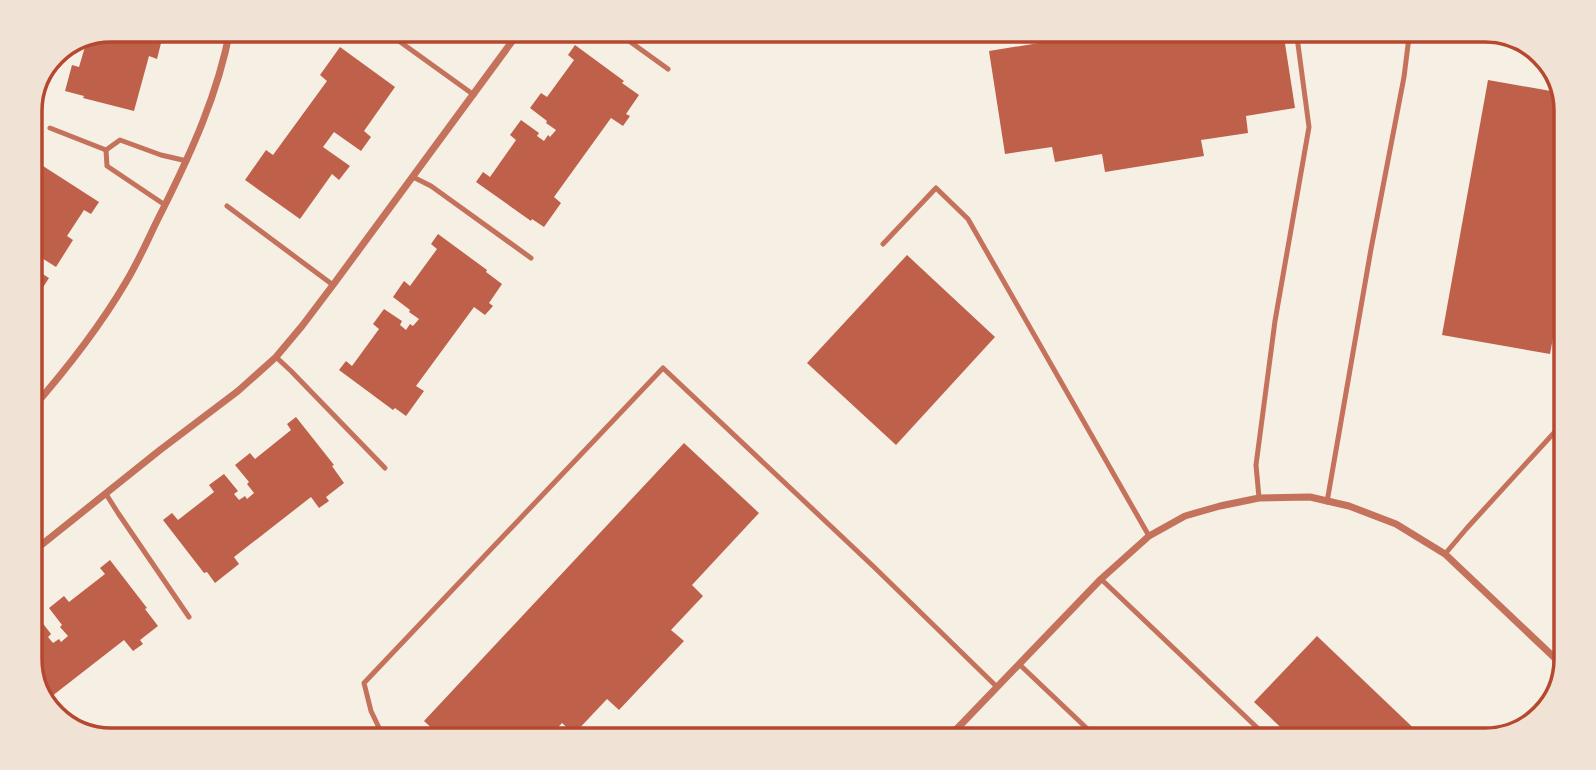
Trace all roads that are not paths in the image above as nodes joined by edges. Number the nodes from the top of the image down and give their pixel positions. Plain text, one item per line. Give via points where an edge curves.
1 (227, 42) edge
2 (401, 42) edge
3 (512, 42) edge
4 (630, 42) edge
5 (1298, 42) edge
6 (1408, 42) edge
7 (668, 69) dead end
8 (474, 94) junction
9 (50, 128) dead end
10 (106, 150) junction
11 (187, 161) junction
12 (413, 177) junction
13 (165, 205) junction
14 (227, 206) dead end
15 (883, 244) dead end
16 (531, 258) dead end
17 (333, 285) junction
18 (276, 357) junction
19 (42, 397) edge
20 (1554, 433) edge
21 (385, 468) dead end
22 (107, 494) junction
23 (1259, 498) junction
24 (1327, 502) junction
25 (1149, 536) junction
26 (42, 545) edge
27 (1445, 554) junction
28 (1101, 579) junction
29 (189, 617) dead end
30 (1554, 657) edge
31 (1019, 664) junction
32 (997, 687) junction
33 (380, 728) edge
34 (958, 728) edge
35 (1086, 728) edge
36 (1257, 728) edge

1 - 11 street
2 - 8 lane
3 - 8 street
4 - 7 lane
5 - 23 lane via 1309,127 1256,465
6 - 24 lane
8 - 12 street
9 - 10 lane
10 - 11 lane via 120,140
10 - 13 lane via 107,166
11 - 13 street
12 - 16 lane
12 - 17 street
13 - 19 street via 126,282
14 - 17 lane
15 - 25 lane via 936,188 968,219
17 - 18 street
18 - 21 lane
18 - 22 street
20 - 27 lane
22 - 26 street
22 - 29 lane
23 - 24 street via 1310,497
23 - 25 street via 1185,516
24 - 27 street via 1396,524
25 - 28 street
27 - 30 street
28 - 31 street
28 - 36 lane
31 - 32 street
31 - 35 lane
32 - 33 lane via 663,368 363,683
32 - 34 street

